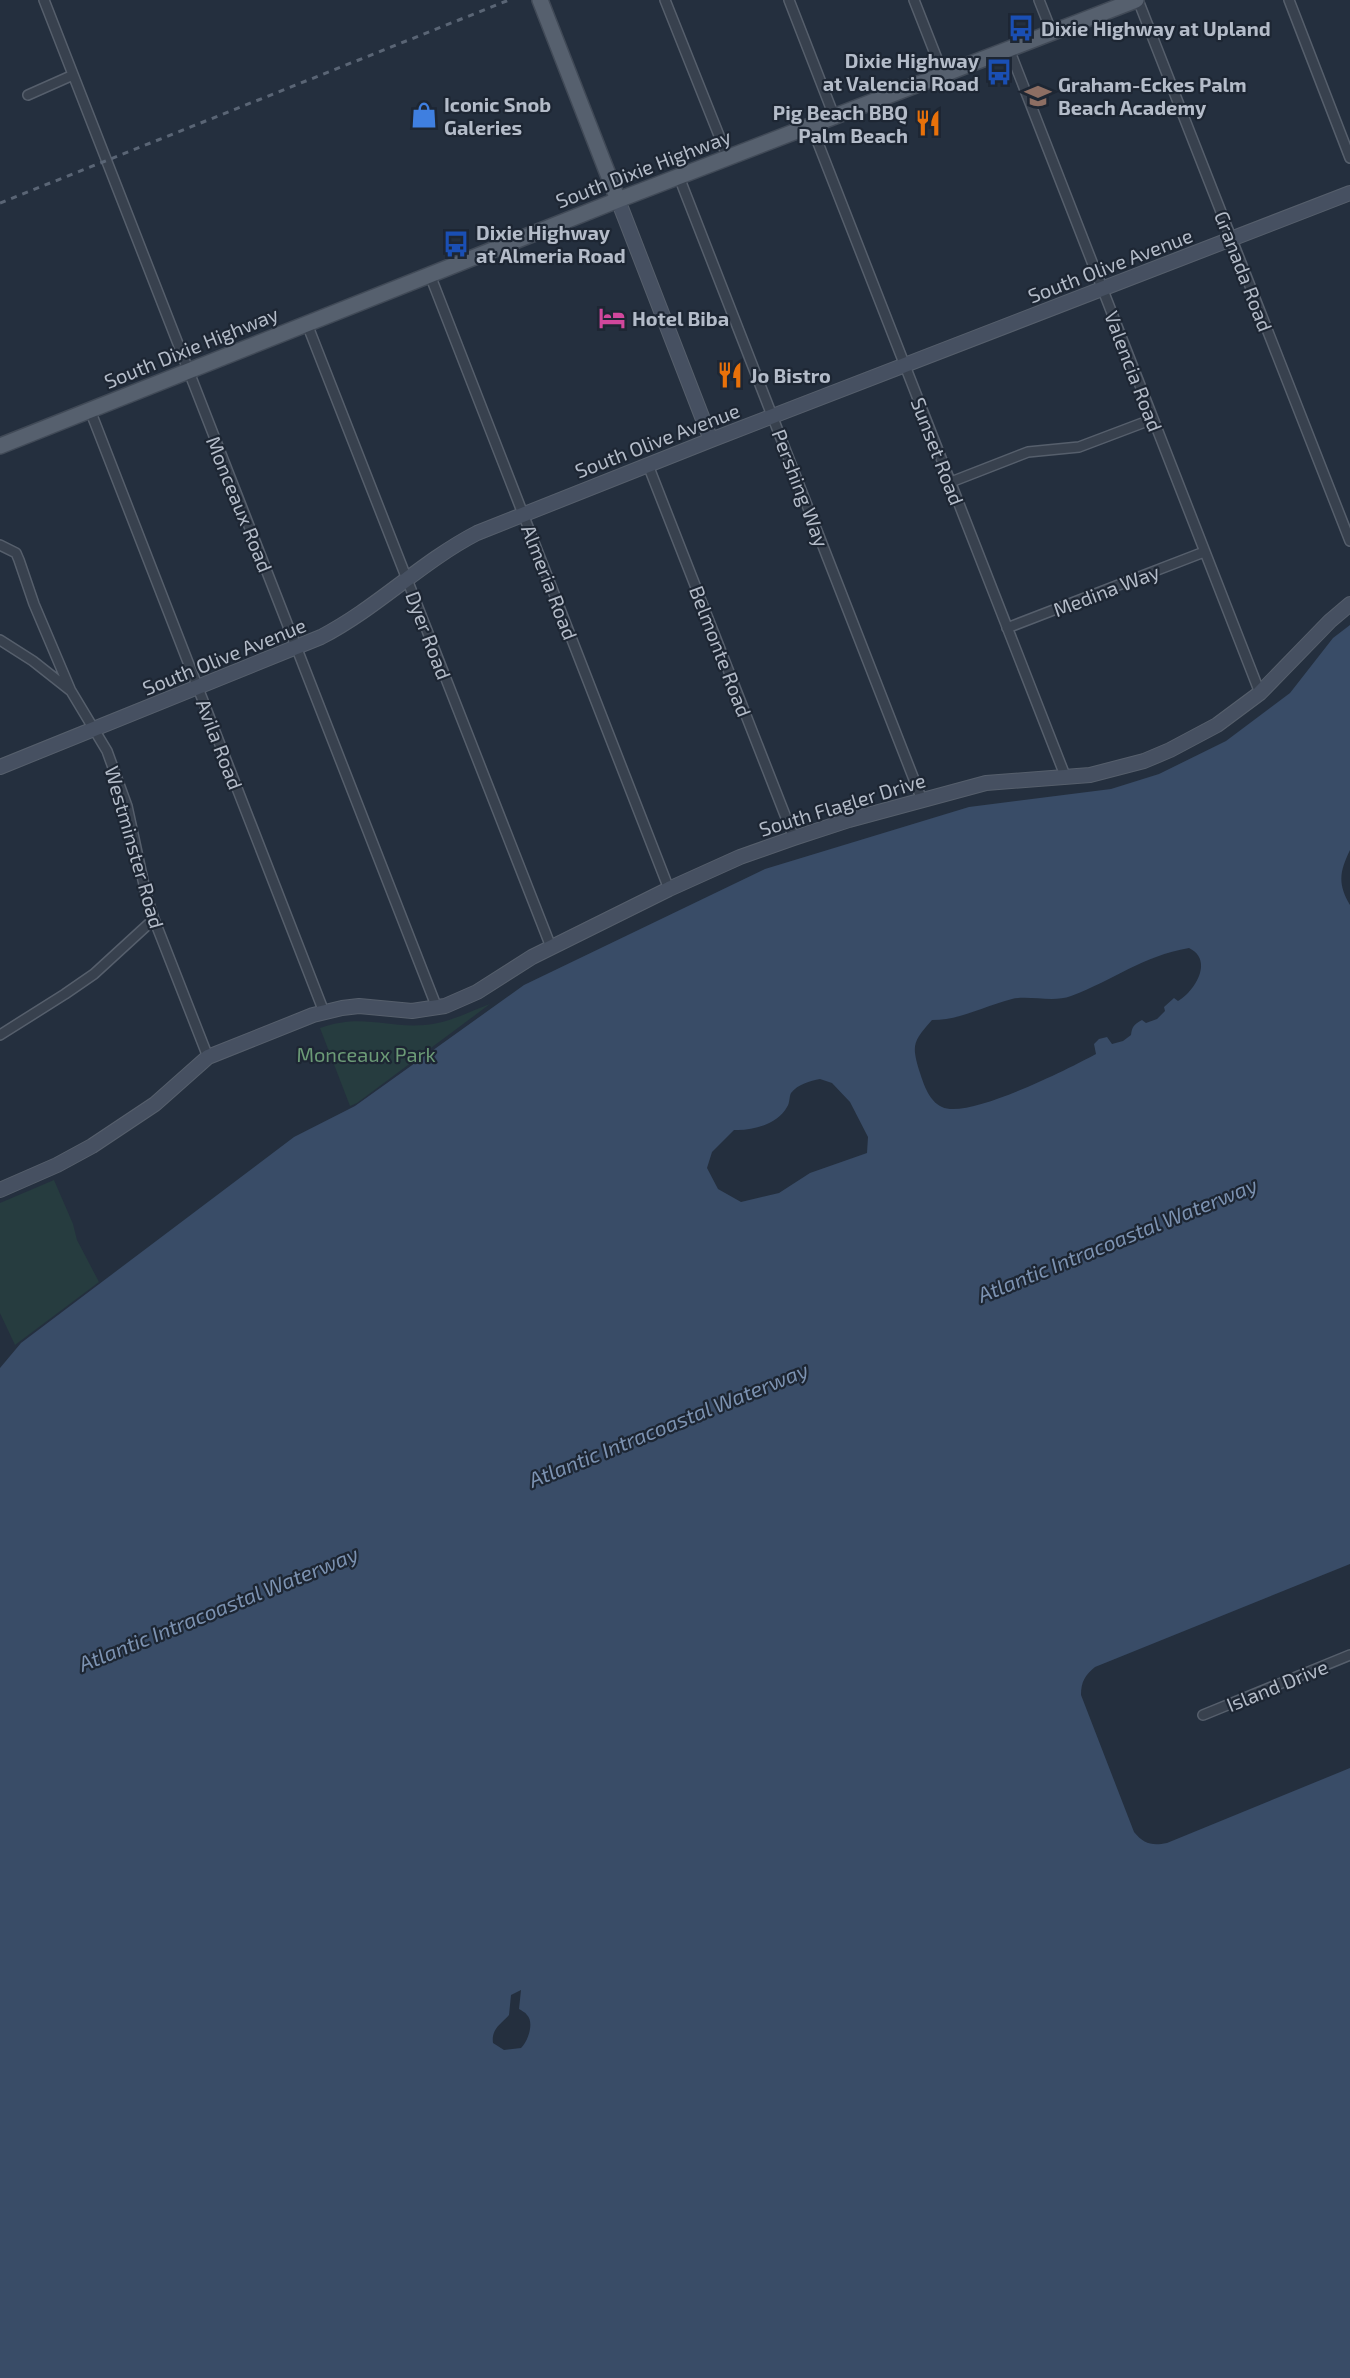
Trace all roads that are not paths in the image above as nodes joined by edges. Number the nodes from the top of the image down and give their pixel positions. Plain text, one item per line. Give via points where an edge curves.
1 (44, 0) edge
2 (540, 0) edge
3 (665, 0) edge
4 (789, 0) edge
5 (914, 0) edge
6 (1039, 0) edge
7 (1137, 0) edge
8 (1289, 0) edge
9 (1052, 33) junction
10 (1009, 49) junction
11 (943, 74) junction
12 (73, 75) junction
13 (28, 95) dead end
14 (834, 116) junction
15 (811, 125) junction
16 (728, 158) junction
17 (1350, 158) edge
18 (679, 177) junction
19 (1350, 193) edge
20 (618, 200) junction
21 (1232, 239) junction
22 (430, 275) junction
23 (1102, 289) junction
24 (307, 324) junction
25 (905, 366) junction
26 (188, 371) junction
27 (90, 410) junction
28 (773, 416) junction
29 (1152, 419) junction
30 (711, 440) junction
31 (0, 446) edge
32 (648, 465) junction
33 (951, 482) junction
34 (524, 513) junction
35 (1350, 541) edge
36 (0, 545) edge
37 (1204, 552) junction
38 (407, 579) junction
39 (1350, 604) edge
40 (1007, 628) junction
41 (0, 640) edge
42 (298, 648) junction
43 (198, 687) junction
44 (71, 691) junction
45 (1260, 693) junction
46 (94, 729) junction
47 (0, 767) edge
48 (1066, 778) junction
49 (921, 800) junction
50 (794, 837) junction
51 (669, 889) junction
52 (154, 919) junction
53 (551, 947) junction
54 (437, 1008) junction
55 (324, 1012) junction
56 (0, 1035) edge
57 (208, 1057) junction
58 (1, 1186) edge
59 (1350, 1655) edge
60 (1203, 1715) dead end

1 - 12 street, Monceaux Road
2 - 20 main road
3 - 16 street
4 - 14 street
5 - 11 street
6 - 9 street
7 - 9 main road, South Dixie Highway
7 - 21 street, Granada Road
8 - 17 street
9 - 10 main road, South Dixie Highway
10 - 11 main road, South Dixie Highway
10 - 23 street, Valencia Road
11 - 14 main road, South Dixie Highway
12 - 13 street
12 - 26 street, Monceaux Road
14 - 15 main road, South Dixie Highway
15 - 16 main road, South Dixie Highway
15 - 25 street, Sunset Road
16 - 18 main road, South Dixie Highway
18 - 20 main road, South Dixie Highway
18 - 28 street, Pershing Way
19 - 21 street, South Olive Avenue
20 - 22 main road, South Dixie Highway
20 - 30 street
21 - 23 street, South Olive Avenue
21 - 35 street, Granada Road
22 - 24 main road, South Dixie Highway
22 - 34 street, Almeria Road
23 - 25 street, South Olive Avenue
23 - 29 street, Valencia Road
24 - 26 main road, South Dixie Highway
24 - 38 street, Dyer Road
25 - 28 street, South Olive Avenue
25 - 33 street, Sunset Road
26 - 27 main road, South Dixie Highway
26 - 42 street, Monceaux Road
27 - 31 main road, South Dixie Highway
27 - 43 street, Avila Road
28 - 30 street, South Olive Avenue
28 - 49 street, Pershing Way
29 - 33 street via 1079,447 1028,452
29 - 37 street, Valencia Road
30 - 32 street, South Olive Avenue
32 - 34 street, South Olive Avenue
32 - 50 street, Belmonte Road
33 - 40 street, Sunset Road
34 - 38 street, South Olive Avenue via 462,541
34 - 51 street, Almeria Road
36 - 44 street via 16,553
37 - 40 street, Medina Way
37 - 45 street, Valencia Road
38 - 42 street, South Olive Avenue via 356,618
38 - 53 street, Dyer Road
39 - 45 street, South Flagler Drive
40 - 48 street, Sunset Road
41 - 44 street, Westminster Road
42 - 43 street, South Olive Avenue
42 - 54 street, Monceaux Road
43 - 46 street, South Olive Avenue
43 - 55 street, Avila Road
44 - 46 street, Westminster Road
45 - 48 street, South Flagler Drive via 1217,725 1170,750 1117,769
46 - 47 street, South Olive Avenue
46 - 52 street, Westminster Road via 107,751 127,806
48 - 49 street, South Flagler Drive via 986,783
49 - 50 street, South Flagler Drive
50 - 51 street, South Flagler Drive
51 - 53 street, South Flagler Drive
52 - 56 street via 94,974
52 - 57 street, Westminster Road
53 - 54 street, South Flagler Drive via 477,992
54 - 55 street, South Flagler Drive via 412,1011 359,1006
55 - 57 street, South Flagler Drive
57 - 58 street via 155,1104 92,1146 57,1165
59 - 60 street, Island Drive

